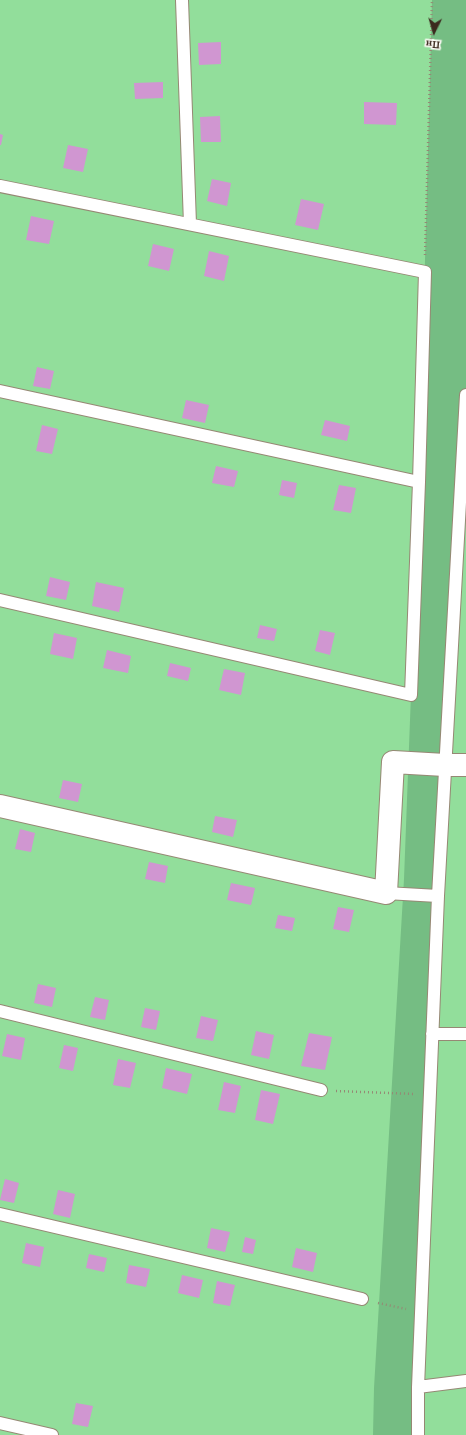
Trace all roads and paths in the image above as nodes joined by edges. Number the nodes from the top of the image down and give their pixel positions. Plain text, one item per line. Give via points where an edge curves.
1 (182, 0) edge
2 (432, 0) edge
3 (0, 186) edge
4 (190, 224) junction
5 (425, 272) junction
6 (0, 392) edge
7 (466, 395) edge
8 (419, 482) junction
9 (463, 493) edge
10 (0, 600) edge
11 (456, 765) edge
12 (0, 806) edge
13 (386, 893) junction
14 (438, 896) junction
15 (0, 1011) edge
16 (432, 1034) junction
17 (466, 1034) edge
18 (321, 1090) joint
19 (430, 1095) junction
20 (0, 1214) edge
21 (362, 1299) joint
22 (421, 1312) junction
23 (466, 1381) edge
24 (418, 1387) junction
25 (0, 1423) edge
26 (52, 1435) edge
27 (418, 1435) edge

1 - 4 lane
2 - 5 path
3 - 4 lane
4 - 5 lane
5 - 8 lane
6 - 8 lane
7 - 9 lane
8 - 10 lane via 411,694
9 - 11 lane
11 - 13 street via 393,762
11 - 14 lane
12 - 13 street
13 - 14 lane
14 - 16 lane
15 - 18 lane
16 - 17 lane
16 - 19 lane
18 - 19 path
19 - 22 lane
20 - 21 lane
21 - 22 path
22 - 24 lane
23 - 24 lane
24 - 27 lane
25 - 26 lane

